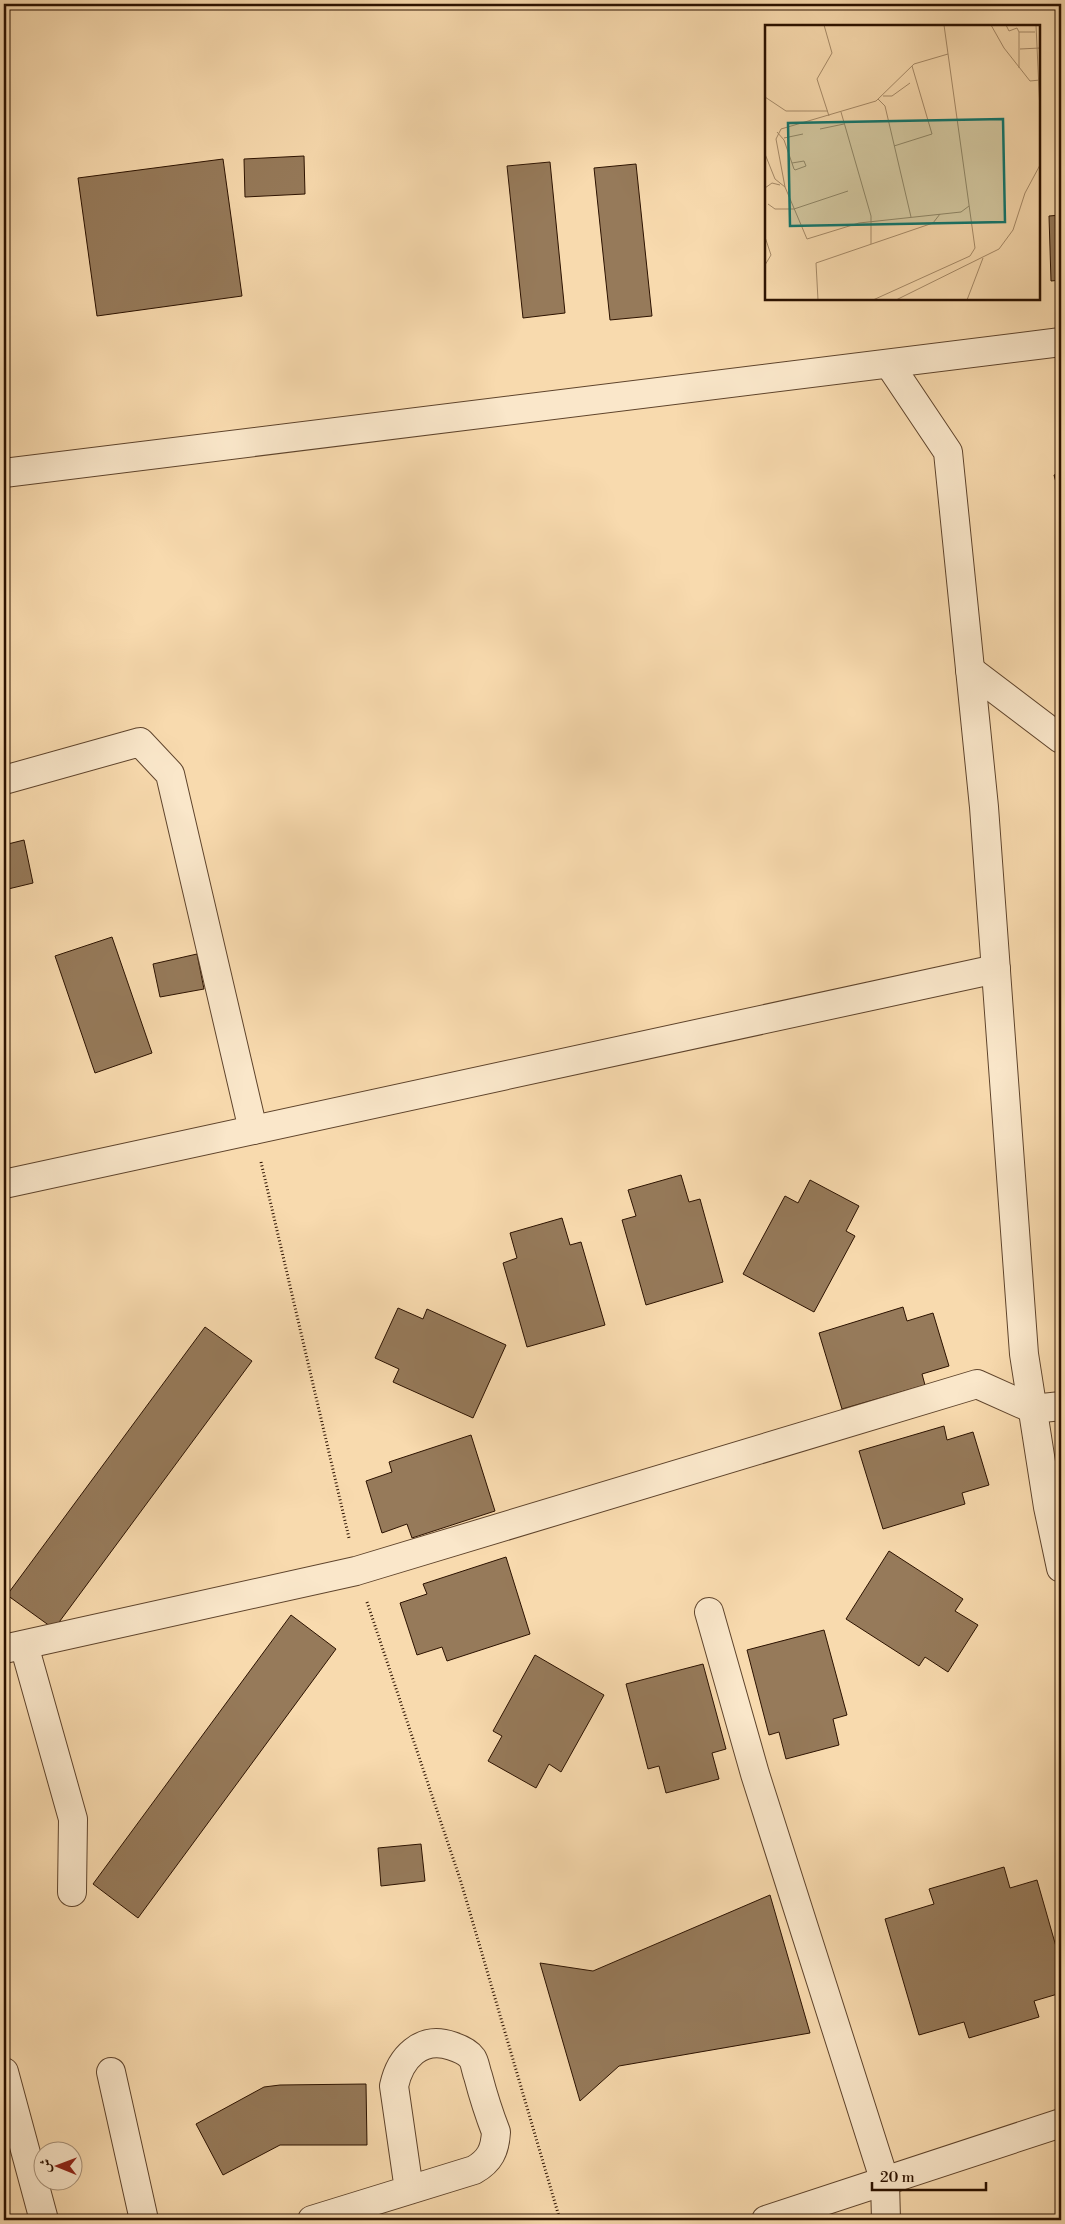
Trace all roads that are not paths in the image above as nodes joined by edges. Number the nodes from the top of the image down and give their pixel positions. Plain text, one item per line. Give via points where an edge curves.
1 (1061, 342) edge
2 (889, 364) junction
3 (4, 473) edge
4 (970, 670) junction
5 (1061, 739) edge
6 (4, 780) edge
7 (996, 969) junction
8 (253, 1130) junction
9 (4, 1184) edge
10 (1061, 1406) edge
11 (1032, 1409) junction
12 (1061, 1568) edge
13 (709, 1612) dead end
14 (14, 1647) edge
15 (72, 1892) dead end
16 (4, 2072) edge
17 (111, 2072) dead end
18 (1061, 2123) edge
19 (884, 2182) junction
20 (409, 2190) junction
21 (44, 2220) edge
22 (144, 2220) edge
23 (312, 2220) edge
24 (766, 2220) edge
25 (886, 2220) edge

1 - 2 lane
2 - 3 lane
2 - 4 lane via 948,452
4 - 5 lane
4 - 7 lane
6 - 8 lane via 140,742 170,774
7 - 8 lane
7 - 11 lane via 1024,1354
8 - 9 lane
10 - 11 lane
11 - 12 lane
11 - 14 lane via 977,1384 356,1571
13 - 19 lane via 755,1774
14 - 15 lane via 73,1819
16 - 21 lane
17 - 22 lane
18 - 19 lane
19 - 24 lane
19 - 25 lane
20 - 20 lane via 474,2170 484,2164 496,2143 496,2132 472,2058 445,2043 416,2049 404,2059 397,2071 394,2086
20 - 23 lane

